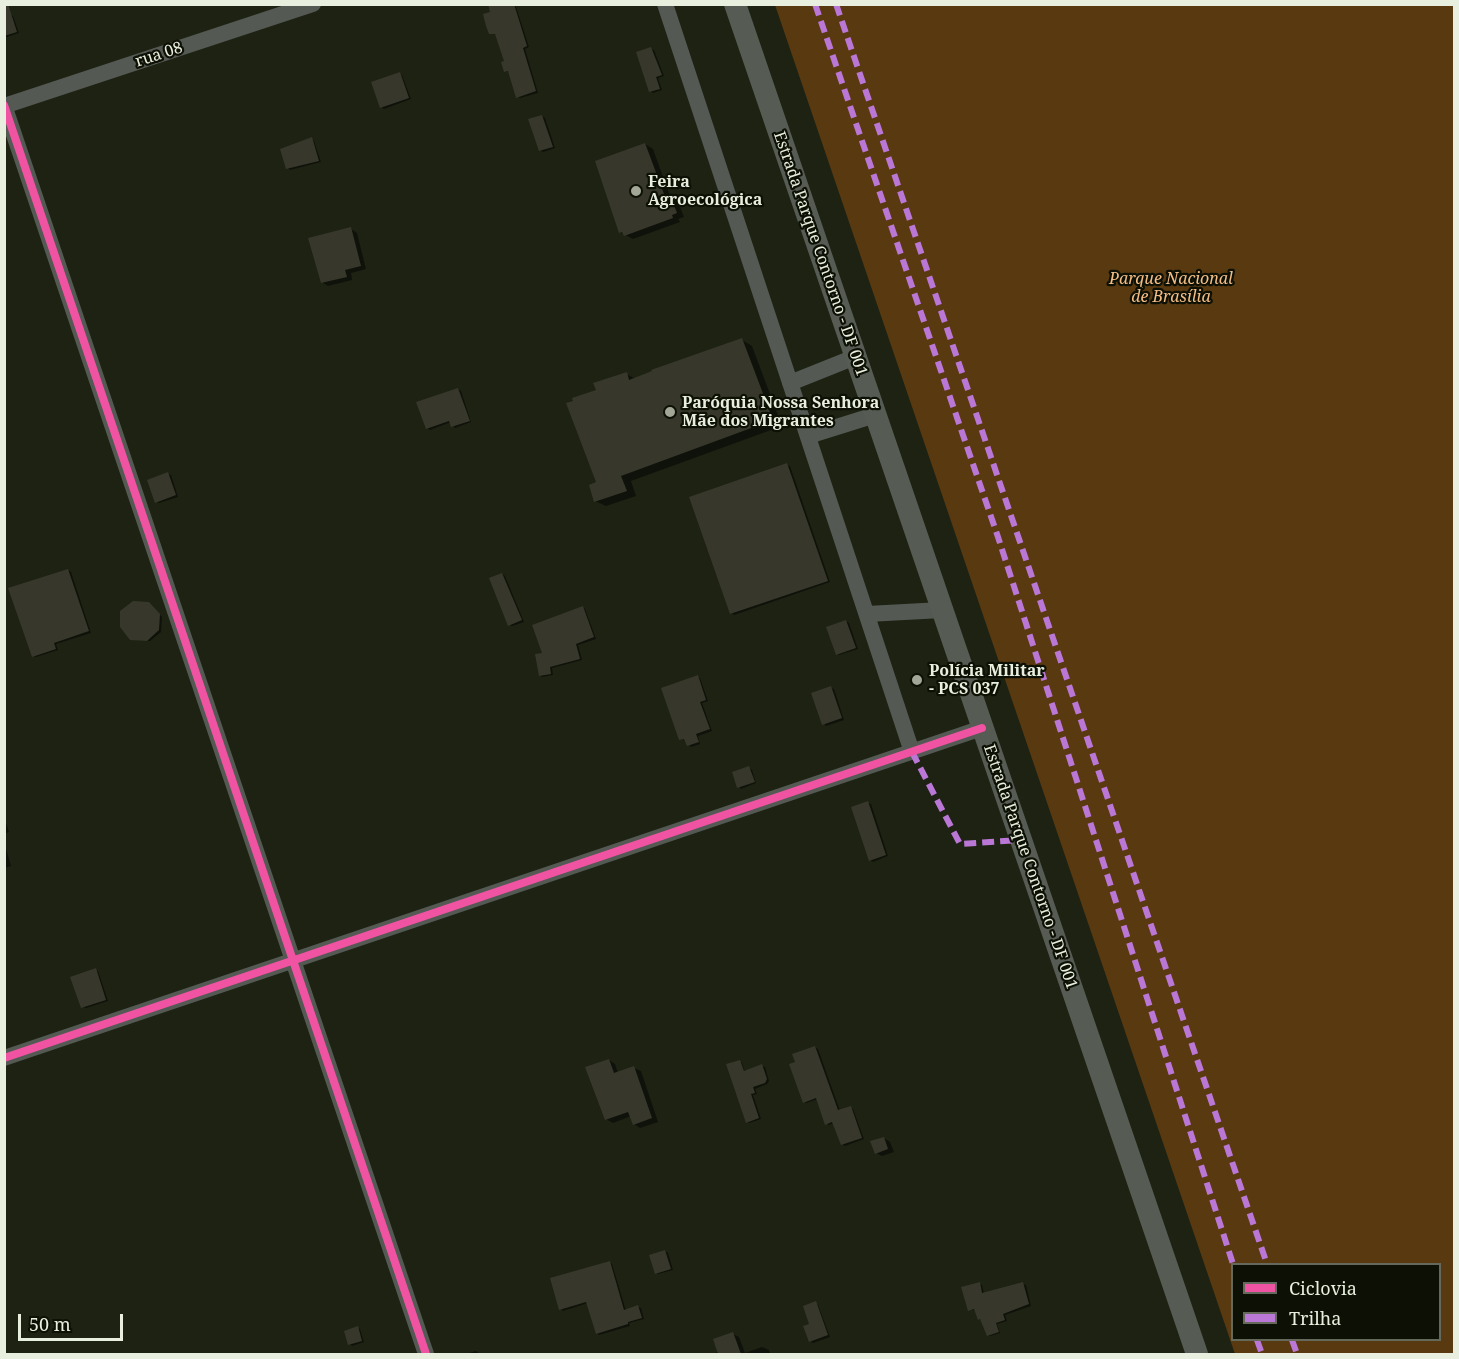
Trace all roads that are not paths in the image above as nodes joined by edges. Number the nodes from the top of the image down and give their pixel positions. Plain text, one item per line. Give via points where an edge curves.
1 (313, 4) edge
2 (665, 4) edge
3 (735, 4) edge
4 (5, 106) edge
5 (855, 357) junction
6 (790, 383) junction
7 (875, 415) junction
8 (808, 436) junction
9 (942, 610) junction
10 (867, 614) junction
11 (982, 728) junction
12 (912, 752) junction
13 (292, 961) junction
14 (4, 1059) edge
15 (426, 1354) edge
16 (1197, 1354) edge

1 - 4 street, rua 08
2 - 6 street
3 - 5 main road, Estrada Parque Contorno - DF 001
4 - 13 street
5 - 6 street
5 - 7 main road, Estrada Parque Contorno - DF 001
6 - 8 street
7 - 8 street
7 - 9 main road, Estrada Parque Contorno - DF 001
8 - 10 street
9 - 10 street
9 - 11 main road, Estrada Parque Contorno - DF 001
10 - 12 street
11 - 12 street
11 - 16 main road, Estrada Parque Contorno - DF 001
12 - 13 street
13 - 14 street
13 - 15 street

